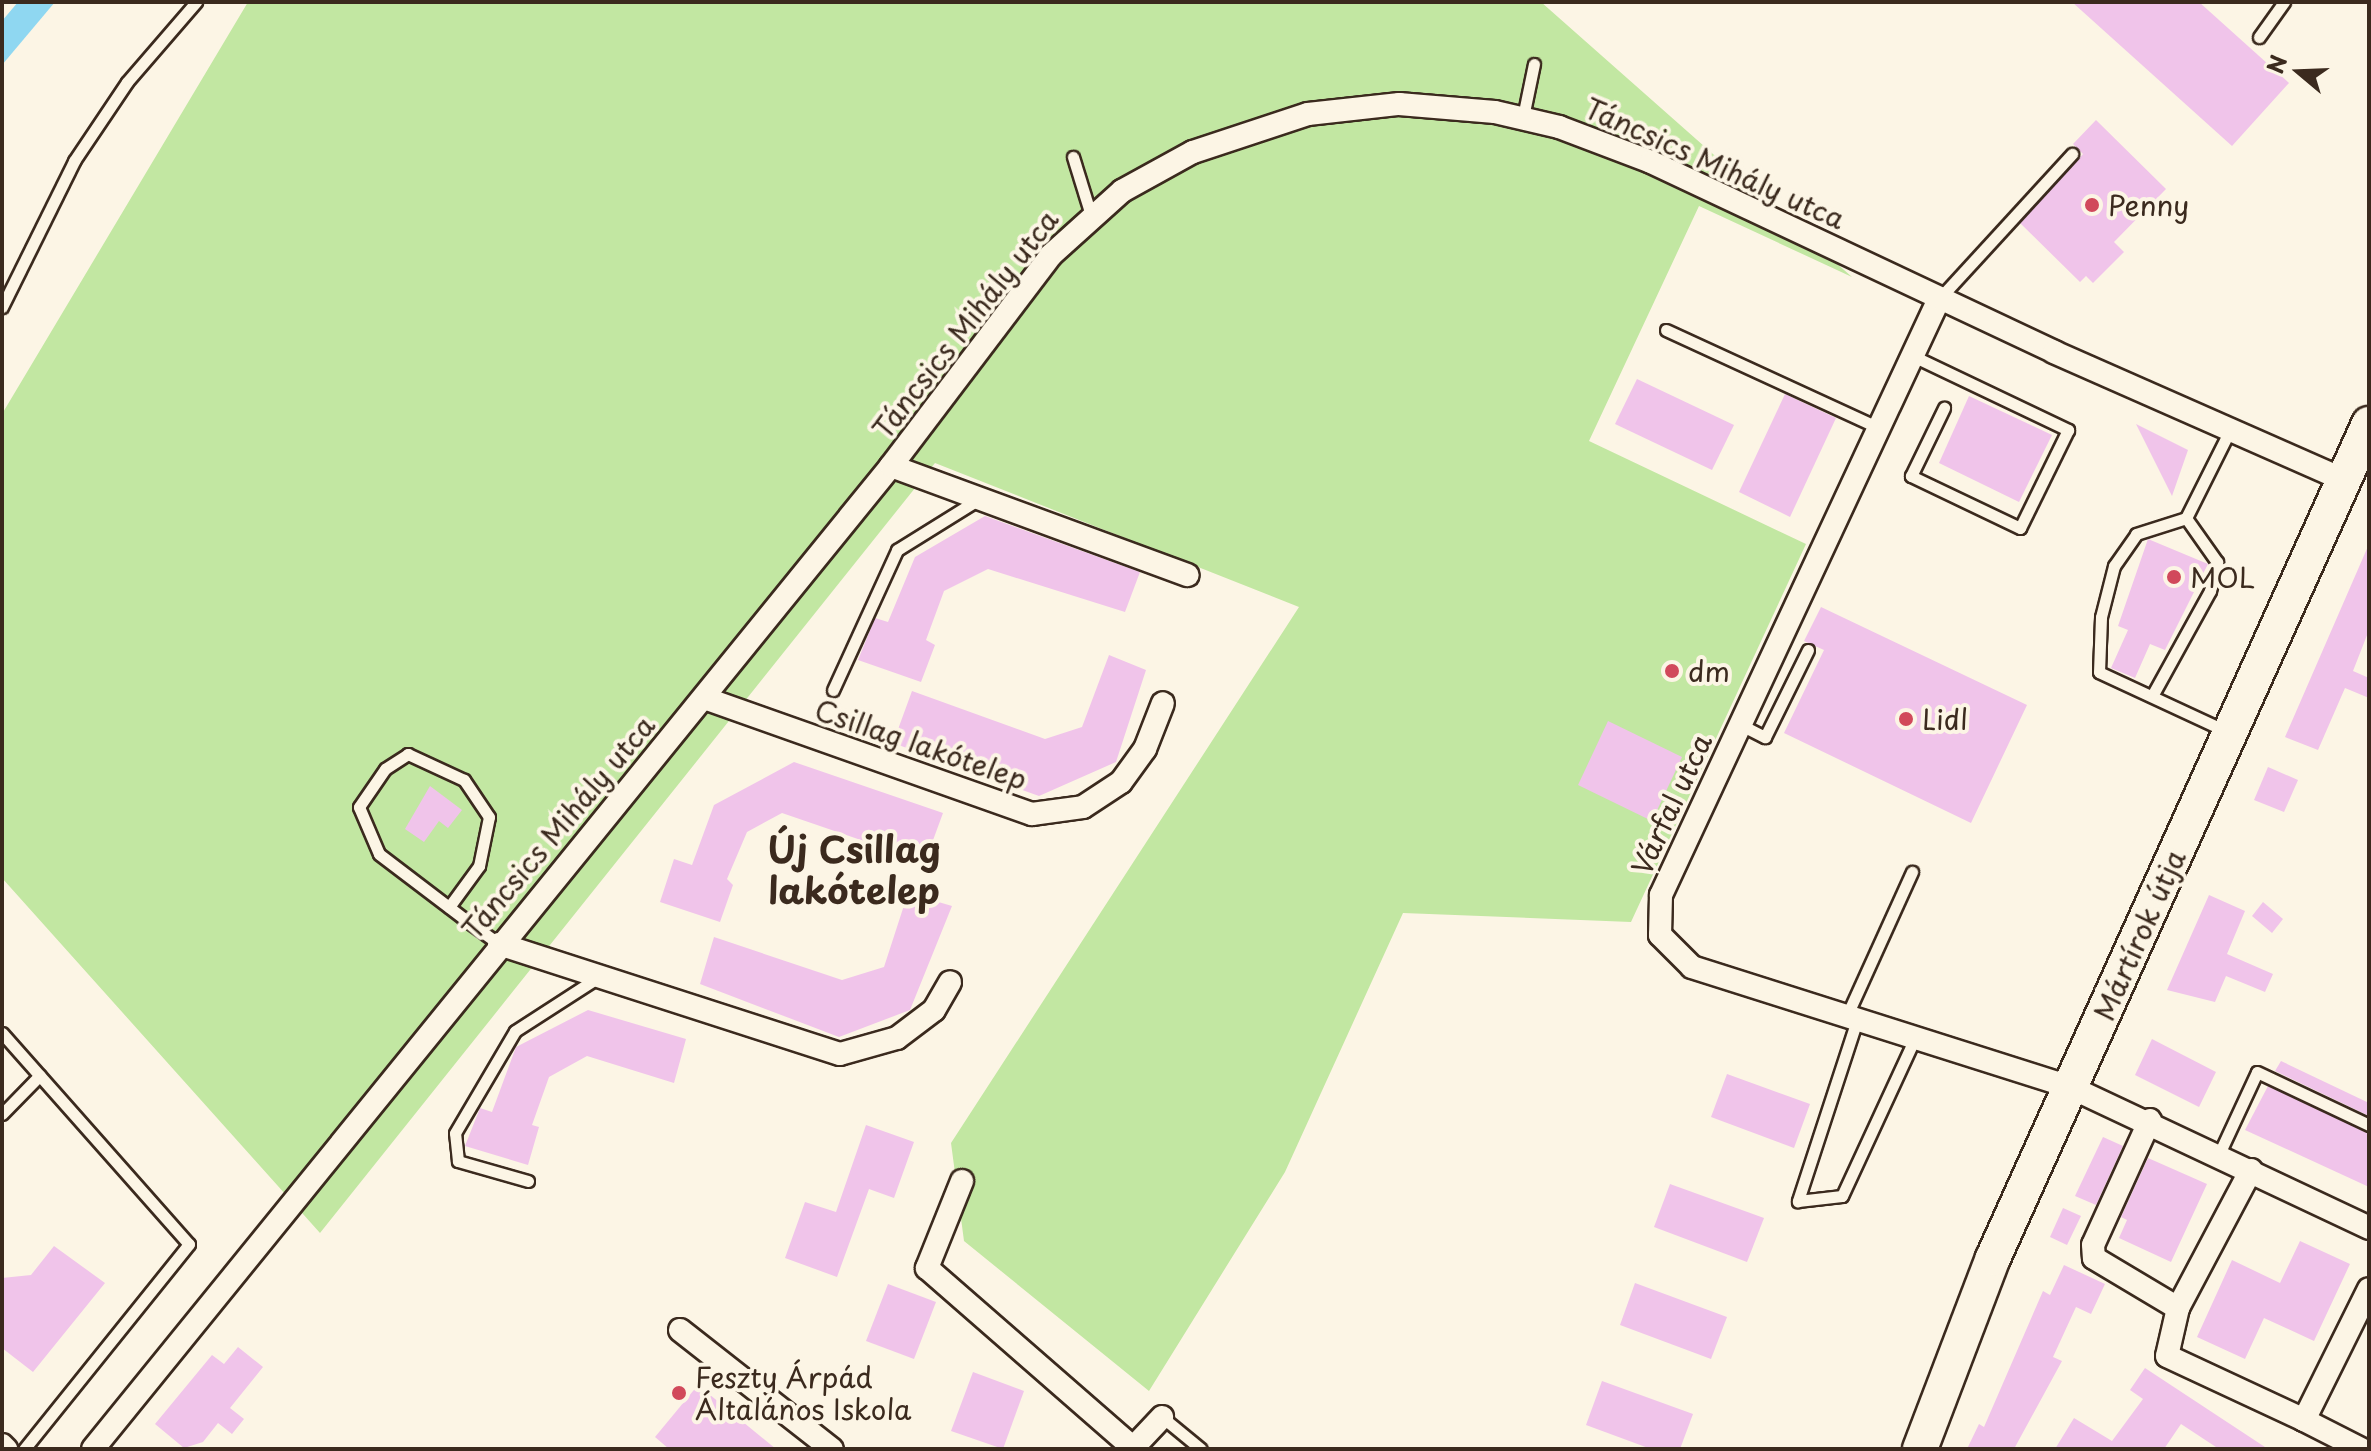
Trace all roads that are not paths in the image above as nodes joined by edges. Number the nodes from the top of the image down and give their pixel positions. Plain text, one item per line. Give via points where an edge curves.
1 (196, 2) edge
2 (2284, 2) edge
3 (2259, 37) dead end
4 (1534, 64) dead end
5 (1523, 117) junction
6 (2072, 154) dead end
7 (1073, 157) dead end
8 (1091, 215) junction
9 (1939, 299) junction
10 (2, 307) edge
11 (1666, 330) dead end
12 (1913, 356) junction
13 (1944, 408) dead end
14 (2369, 424) edge
15 (1879, 428) junction
16 (2230, 430) junction
17 (891, 466) junction
18 (2344, 480) junction
19 (979, 499) junction
20 (2186, 518) junction
21 (1188, 575) dead end
22 (1808, 650) dead end
23 (833, 690) dead end
24 (2152, 696) junction
25 (704, 698) junction
26 (1163, 703) dead end
27 (1741, 725) junction
28 (2231, 733) junction
29 (1912, 872) dead end
30 (449, 907) junction
31 (499, 944) junction
32 (597, 978) junction
33 (950, 982) dead end
34 (1853, 1015) junction
35 (2, 1033) edge
36 (1916, 1036) junction
37 (40, 1075) junction
38 (2070, 1087) junction
39 (2, 1114) edge
40 (2150, 1120) junction
41 (2369, 1125) edge
42 (2219, 1154) junction
43 (2251, 1170) junction
44 (528, 1181) dead end
45 (962, 1181) dead end
46 (2369, 1228) edge
47 (2369, 1289) edge
48 (2178, 1308) junction
49 (680, 1330) dead end
50 (1162, 1417) joint
51 (2304, 1420) junction
52 (1132, 1448) edge
53 (24, 1449) edge
54 (93, 1449) edge
55 (832, 1449) edge
56 (1201, 1449) edge
57 (1920, 1449) edge
58 (2361, 1449) edge

1 - 10 lane via 127,82 74,161
2 - 3 lane
4 - 5 lane
5 - 8 street, Táncsics Mihály utca via 1399,104 1308,114 1193,152
5 - 9 street, Táncsics Mihály utca via 1651,162
6 - 9 lane
7 - 8 lane
8 - 17 street, Táncsics Mihály utca via 1051,255
9 - 12 street, Várfal utca
9 - 16 street, Táncsics Mihály utca
11 - 15 lane
12 - 13 lane via 2068,430 2020,528 1911,476
12 - 15 street, Várfal utca
14 - 18 main road, Mártírok útja
15 - 27 street, Várfal utca
16 - 18 street, Táncsics Mihály utca
16 - 20 lane
17 - 19 street
17 - 25 street, Táncsics Mihály utca
18 - 28 main road, Mártírok útja
19 - 21 street
19 - 23 lane via 897,550
20 - 24 lane via 2217,562 2210,591
20 - 24 lane via 2136,534 2114,566 2101,617 2099,672
22 - 27 lane via 1765,737
24 - 28 lane
25 - 26 street, Csillag lakótelep via 1032,814 1083,807 1121,782 1145,749
25 - 31 street, Táncsics Mihály utca
27 - 34 street, Várfal utca via 1661,895 1660,935 1692,967
28 - 38 main road, Mártírok útja
29 - 34 lane
30 - 30 lane via 379,854 359,807 385,769 408,754 464,780 489,817 479,866
30 - 31 lane
31 - 32 street
31 - 54 street, Táncsics Mihály utca
32 - 33 street via 840,1054 897,1038 934,1010
32 - 44 lane via 515,1031 455,1133 458,1161
34 - 36 street, Várfal utca
34 - 36 lane via 1798,1201 1842,1196
35 - 37 lane
36 - 38 street, Várfal utca
37 - 39 lane
37 - 53 lane via 189,1244
38 - 40 street, Várfal utca
38 - 57 main road, Mártírok útja via 1993,1258
40 - 42 street, Várfal utca
40 - 48 street via 2093,1245 2094,1258
41 - 42 lane via 2257,1072
42 - 43 street, Várfal utca
43 - 46 street, Várfal utca
43 - 48 street
45 - 52 street via 927,1268
47 - 51 street
48 - 51 street via 2167,1356
49 - 55 street
50 - 52 street
50 - 56 lane
51 - 58 street

